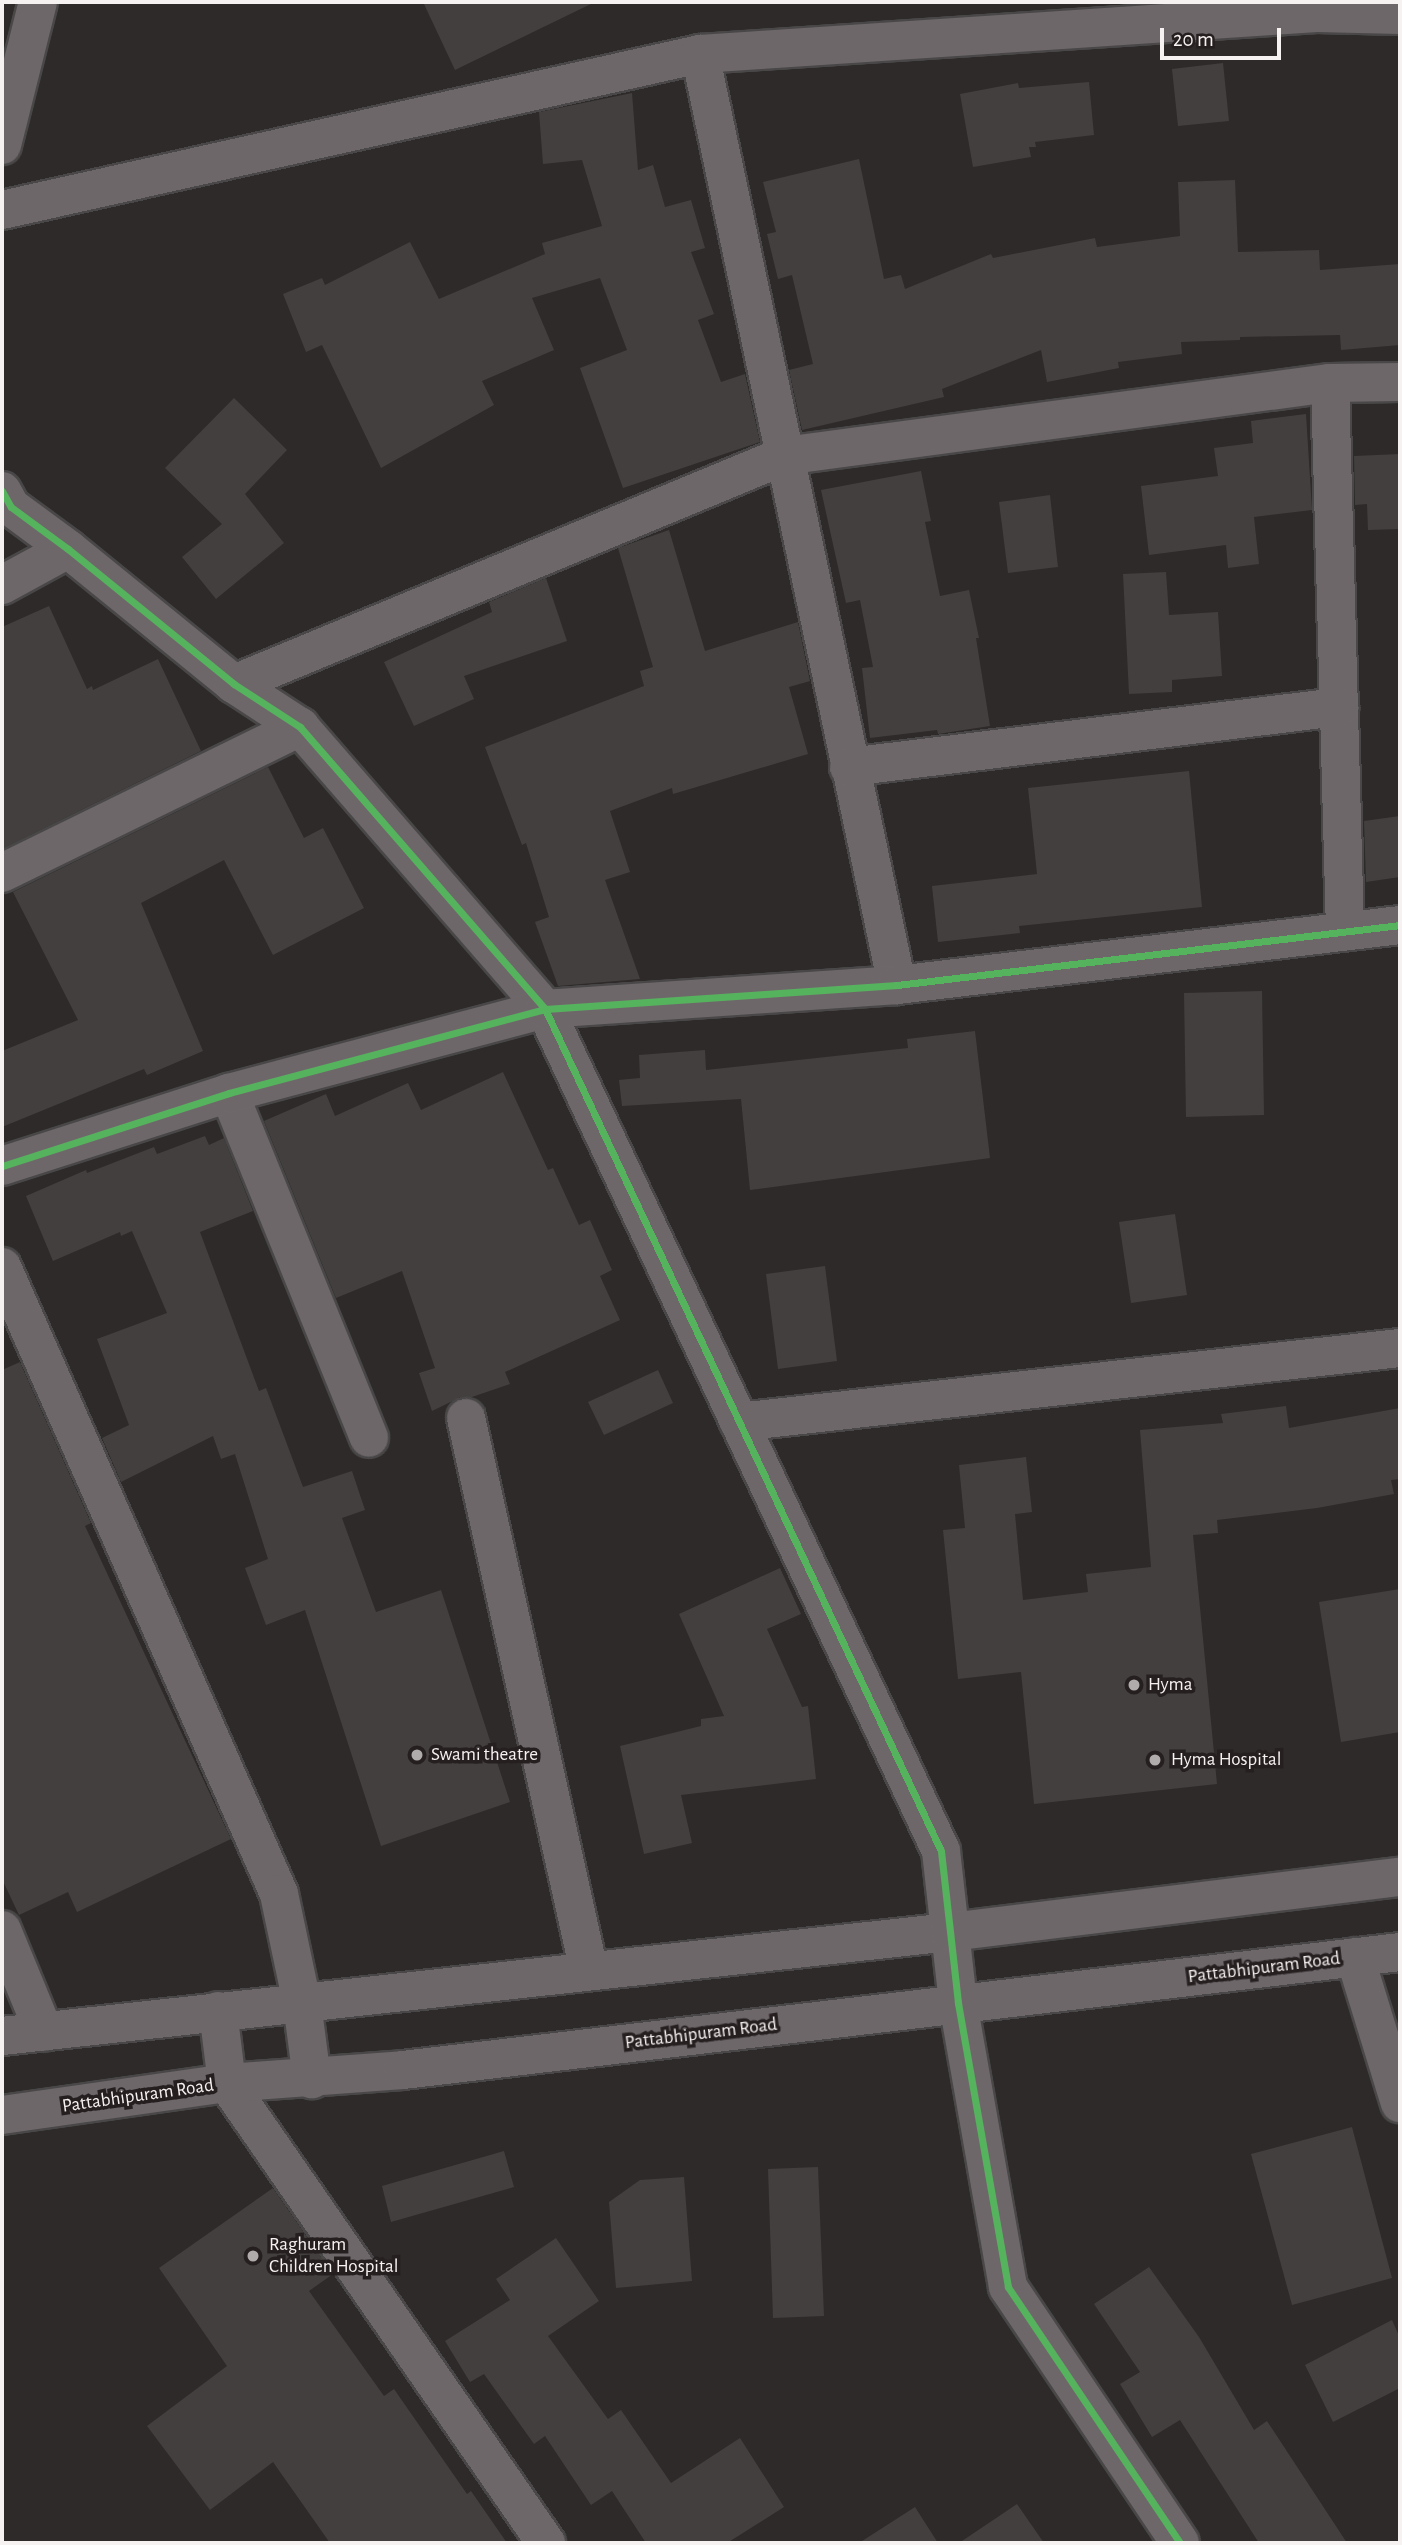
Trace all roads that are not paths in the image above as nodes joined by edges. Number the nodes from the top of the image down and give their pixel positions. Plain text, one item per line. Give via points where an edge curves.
1 (38, 2) edge
2 (1400, 15) edge
3 (700, 54) junction
4 (2, 145) edge
5 (2, 210) edge
6 (1400, 382) edge
7 (1330, 383) junction
8 (784, 456) junction
9 (2, 491) edge
10 (68, 549) junction
11 (2, 584) edge
12 (234, 684) junction
13 (1339, 707) junction
14 (300, 727) junction
15 (849, 767) junction
16 (2, 873) edge
17 (1400, 925) edge
18 (1345, 931) junction
19 (897, 985) junction
20 (545, 1009) junction
21 (229, 1093) junction
22 (2, 1166) edge
23 (2, 1267) edge
24 (1400, 1348) edge
25 (466, 1418) dead end
26 (739, 1422) junction
27 (369, 1438) dead end
28 (1400, 1877) edge
29 (2, 1930) edge
30 (950, 1932) junction
31 (1400, 1952) edge
32 (1355, 1957) junction
33 (589, 1971) junction
34 (302, 2003) junction
35 (958, 2003) junction
36 (218, 2011) junction
37 (44, 2032) junction
38 (2, 2036) edge
39 (312, 2079) junction
40 (227, 2083) junction
41 (1400, 2104) edge
42 (2, 2115) edge
43 (1177, 2542) edge
44 (546, 2543) edge

1 - 4 street
2 - 3 street via 1317,13
3 - 5 street
3 - 8 street
6 - 7 street
7 - 8 street
7 - 13 street
8 - 12 street
8 - 15 street
9 - 10 street via 10,507
10 - 11 street
10 - 12 street
12 - 14 street
13 - 15 street
13 - 18 street
14 - 16 street
14 - 20 street
15 - 19 street
17 - 18 street
18 - 19 street
19 - 20 street
20 - 21 street
20 - 26 street
21 - 22 street
21 - 27 street
23 - 34 street via 279,1894
24 - 26 street
25 - 33 street
26 - 30 street via 941,1851
28 - 30 street
29 - 37 street
30 - 33 street
30 - 35 street
31 - 32 street, Pattabhipuram Road
32 - 35 street, Pattabhipuram Road
32 - 41 street
33 - 34 street
34 - 36 street
34 - 39 street
35 - 39 street, Pattabhipuram Road
35 - 43 street via 1007,2287
36 - 37 street
36 - 40 street
37 - 38 street
39 - 40 street, Pattabhipuram Road
40 - 42 street, Pattabhipuram Road
40 - 44 street

